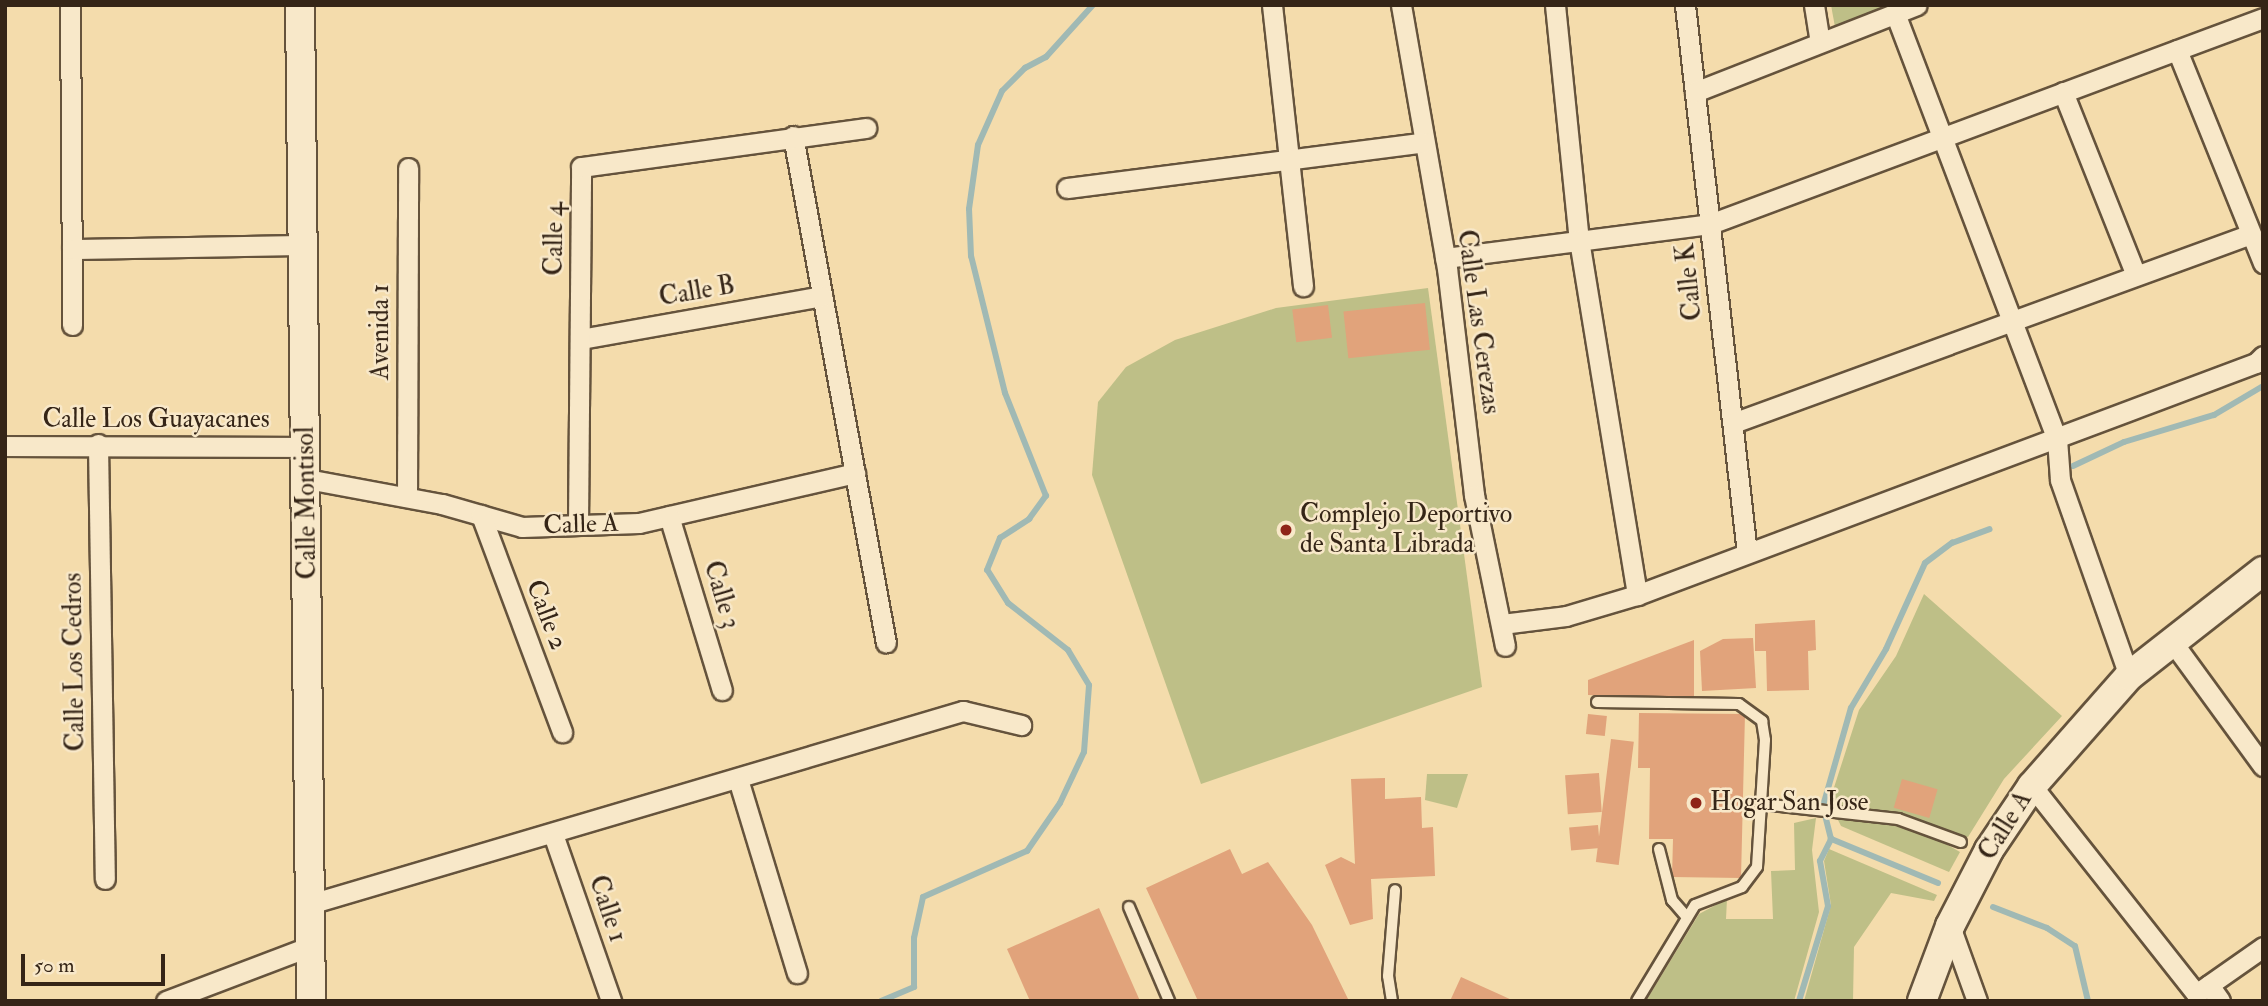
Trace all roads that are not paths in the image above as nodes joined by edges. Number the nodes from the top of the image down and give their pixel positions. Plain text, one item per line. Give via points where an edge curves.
1 (70, 5) edge
2 (300, 5) edge
3 (1272, 5) edge
4 (1401, 5) edge
5 (1555, 5) edge
6 (1685, 5) edge
7 (1814, 5) edge
8 (1917, 5) edge
9 (1895, 13) junction
10 (2263, 18) edge
11 (1819, 41) junction
12 (2177, 50) junction
13 (1695, 92) junction
14 (2063, 92) junction
15 (866, 128) dead end
16 (793, 136) junction
17 (1944, 136) junction
18 (1424, 142) junction
19 (1291, 157) junction
20 (408, 168) dead end
21 (1067, 188) dead end
22 (1710, 223) junction
23 (2251, 233) junction
24 (1579, 240) junction
25 (304, 245) junction
26 (72, 249) junction
27 (1445, 258) junction
28 (2263, 262) edge
29 (2136, 275) junction
30 (1303, 286) dead end
31 (822, 296) junction
32 (2012, 320) junction
33 (72, 325) dead end
34 (581, 339) junction
35 (2263, 356) edge
36 (1732, 424) junction
37 (2057, 439) junction
38 (98, 444) junction
39 (5, 446) edge
40 (306, 447) junction
41 (855, 473) junction
42 (307, 479) junction
43 (407, 497) junction
44 (481, 515) junction
45 (669, 516) junction
46 (579, 525) junction
47 (1747, 553) junction
48 (2263, 570) edge
49 (1637, 595) junction
50 (1502, 624) junction
51 (2171, 640) junction
52 (886, 642) dead end
53 (1505, 646) dead end
54 (2129, 676) junction
55 (722, 690) dead end
56 (1597, 702) dead end
57 (1021, 725) dead end
58 (562, 732) dead end
59 (2263, 766) edge
60 (738, 779) junction
61 (2032, 786) junction
62 (1762, 804) junction
63 (553, 834) junction
64 (1961, 842) dead end
65 (1659, 849) dead end
66 (104, 879) dead end
67 (1395, 890) dead end
68 (310, 904) junction
69 (1129, 906) dead end
70 (1687, 917) junction
71 (1950, 926) junction
72 (308, 947) junction
73 (2263, 947) edge
74 (797, 974) dead end
75 (2215, 993) edge
76 (166, 1001) edge
77 (311, 1001) edge
78 (611, 1001) edge
79 (1169, 1001) edge
80 (1392, 1001) edge
81 (1637, 1001) edge
82 (1922, 1001) edge
83 (1977, 1001) edge

1 - 26 street
2 - 25 street, Calle Montisol
3 - 19 street
4 - 18 street, Calle Las Cerezas
5 - 24 street
6 - 13 street, Calle K
7 - 11 street
8 - 9 street
9 - 11 street
9 - 17 street
10 - 12 street
11 - 13 street
12 - 14 street
12 - 23 street
13 - 22 street, Calle K
14 - 17 street
14 - 29 street
15 - 16 street, Calle 4
16 - 31 street
16 - 34 street, Calle 4 via 581,167
17 - 22 street
17 - 32 street
18 - 19 street
18 - 27 street, Calle Las Cerezas
19 - 21 street
19 - 30 street
20 - 43 street, Avenida 1
22 - 24 street
22 - 36 street, Calle K
23 - 28 street
23 - 29 street
24 - 27 street
24 - 49 street
25 - 26 street
25 - 40 street, Calle Montisol
26 - 33 street
27 - 50 street, Calle Las Cerezas via 1474,495
29 - 32 street
31 - 34 street, Calle B
31 - 41 street
32 - 36 street
32 - 37 street
34 - 46 street, Calle 4
35 - 37 street via 2256,363
36 - 47 street, Calle K
37 - 47 street
37 - 54 street via 2060,480
38 - 39 street, Calle Los Guayacanes
38 - 40 street, Calle Los Guayacanes
38 - 66 street, Calle Los Cedros
40 - 42 street, Calle Montisol
41 - 45 street, Calle A
41 - 52 street
42 - 43 street, Calle A
42 - 68 street, Calle Montisol
43 - 44 street, Calle A
44 - 46 street, Calle A via 522,527
44 - 58 street, Calle 2
45 - 46 street, Calle A
45 - 55 street, Calle 3
47 - 49 street
48 - 51 street, Calle A
49 - 50 street via 1566,616
50 - 53 street, Calle Las Cerezas
51 - 54 street, Calle A
51 - 59 street
54 - 61 street, Calle A
56 - 62 lane via 1739,704 1753,710 1765,740
57 - 60 street via 963,711
60 - 63 street
60 - 74 street
61 - 71 street, Calle A via 1989,850
61 - 75 street via 2196,994
62 - 64 lane via 1898,819
62 - 70 lane via 1757,867 1742,887 1705,897
63 - 68 street
63 - 78 street, Calle 1
65 - 70 lane via 1672,900
67 - 80 lane via 1388,976
68 - 72 street, Calle Montisol
69 - 79 lane
70 - 81 lane
71 - 82 street, Calle A
71 - 83 street
72 - 76 street
72 - 77 street, Calle Montisol
73 - 75 street

